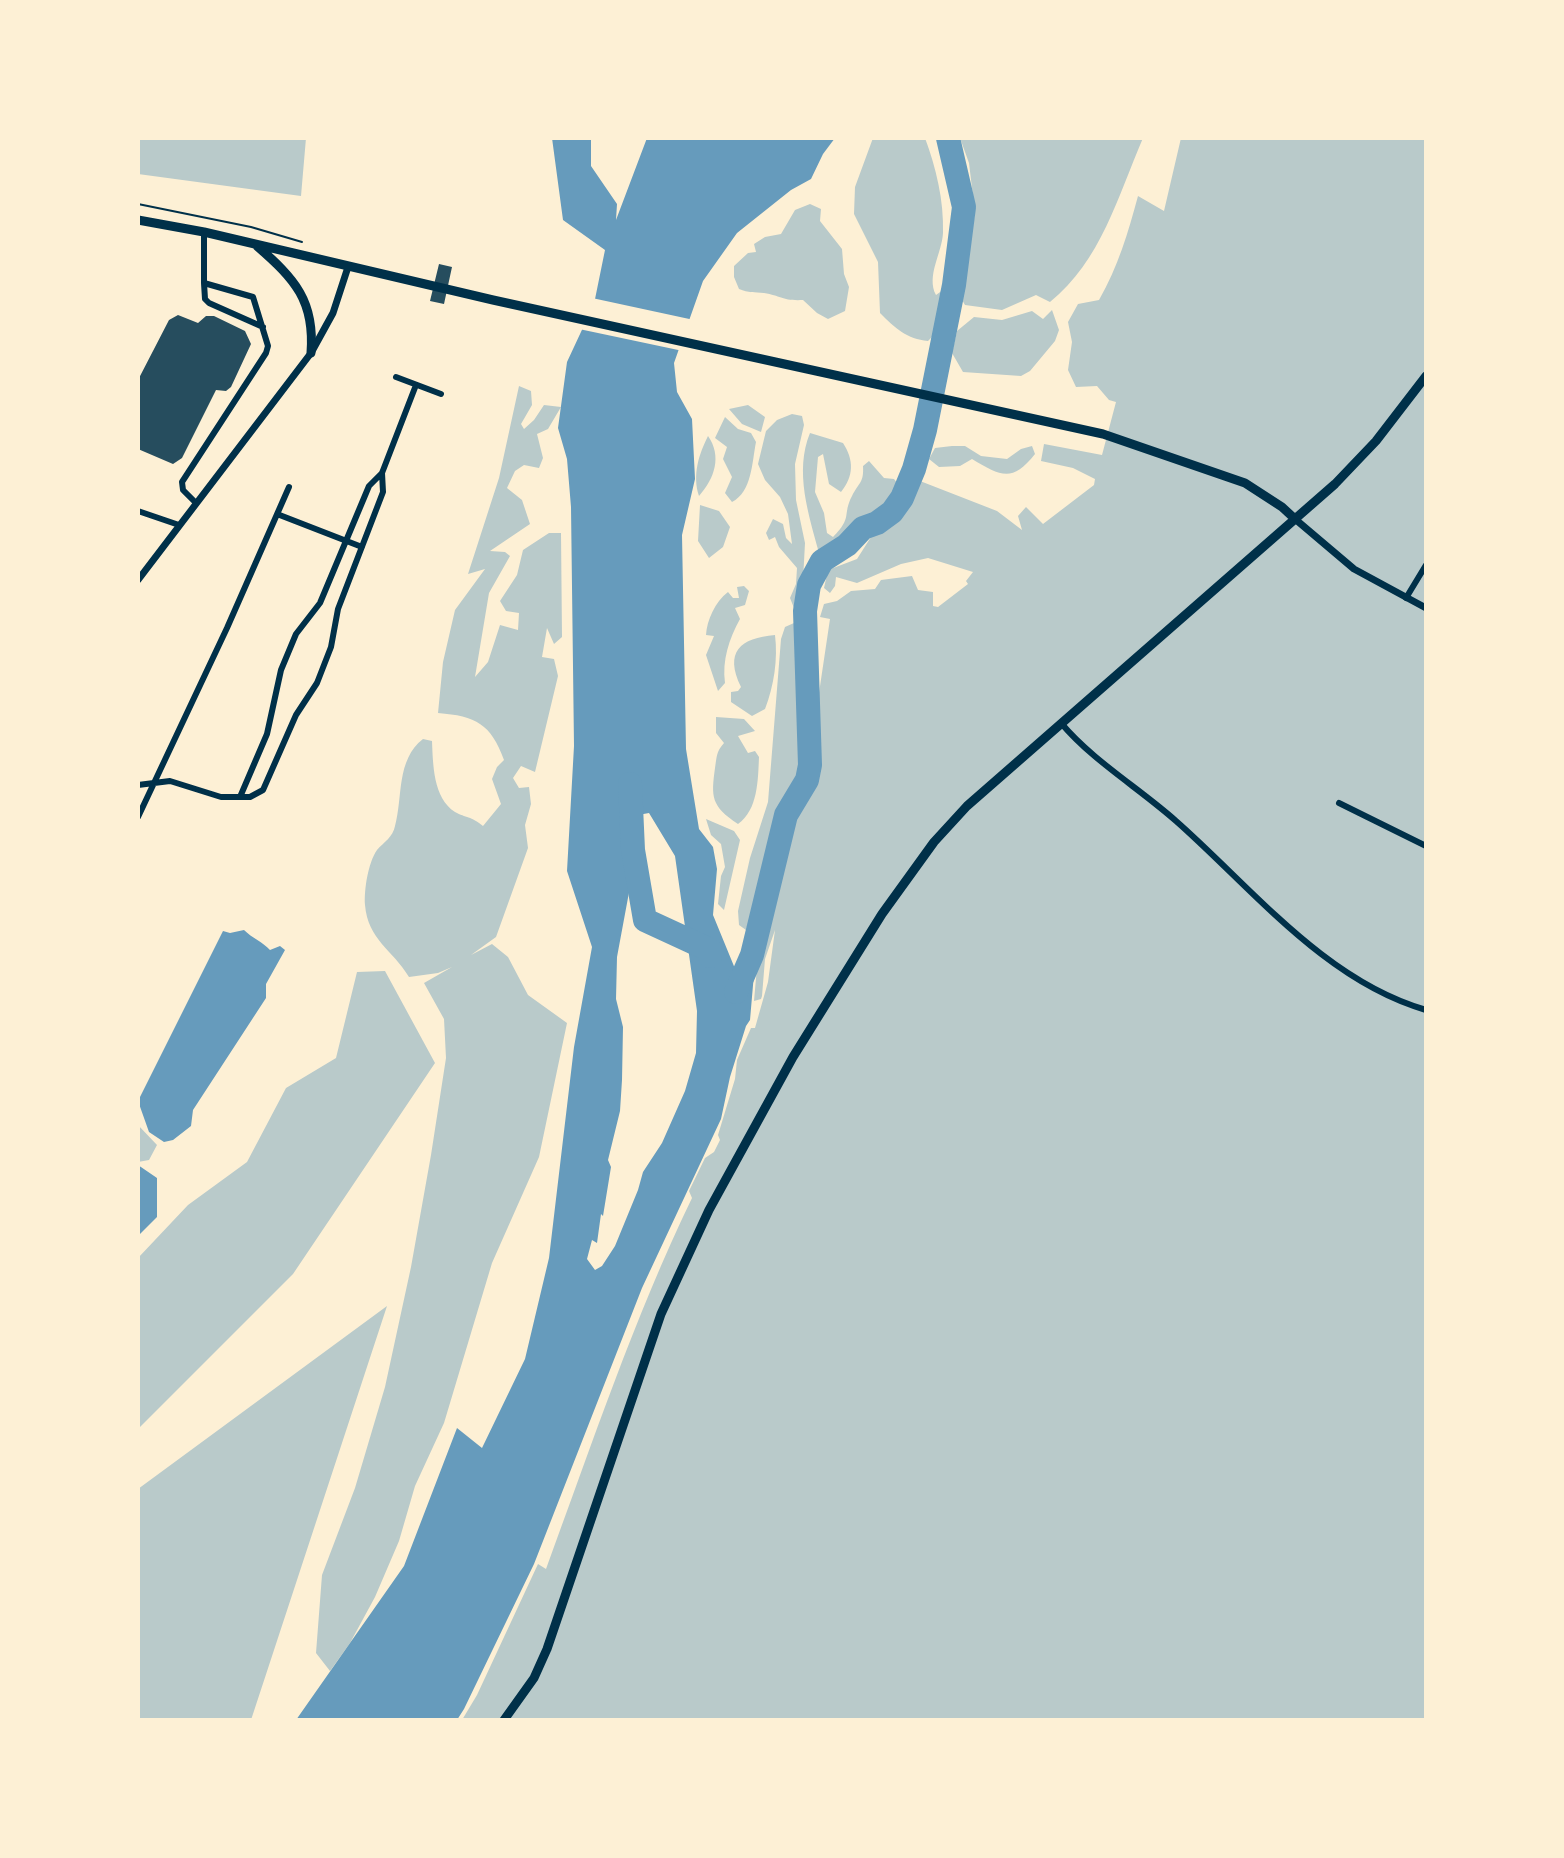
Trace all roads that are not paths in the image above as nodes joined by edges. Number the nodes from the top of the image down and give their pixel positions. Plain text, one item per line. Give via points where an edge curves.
1 (138, 220) edge
2 (204, 232) junction
3 (255, 243) junction
4 (348, 267) junction
5 (204, 283) junction
6 (263, 327) junction
7 (311, 353) junction
8 (1426, 376) edge
9 (396, 377) dead end
10 (416, 385) junction
11 (441, 394) dead end
12 (382, 473) junction
13 (289, 487) dead end
14 (196, 503) junction
15 (138, 511) edge
16 (277, 514) junction
17 (1295, 519) junction
18 (179, 525) junction
19 (346, 541) junction
20 (362, 547) junction
21 (1426, 565) edge
22 (138, 580) edge
23 (1406, 598) junction
24 (1426, 606) edge
25 (1061, 723) junction
26 (154, 782) junction
27 (138, 785) edge
28 (240, 797) junction
29 (1339, 803) dead end
30 (138, 817) edge
31 (1426, 846) edge
32 (1426, 1010) edge
33 (504, 1720) edge

1 - 2 main road
2 - 3 main road
2 - 5 street
3 - 4 main road
3 - 7 main road via 284,268 302,295 311,324
4 - 7 street via 333,313
4 - 17 main road via 1103,434 1245,483
5 - 6 street via 209,303
5 - 6 street via 251,295
6 - 14 street via 266,353 181,484
7 - 14 street
8 - 17 main road via 1362,457
9 - 10 street
10 - 11 street
10 - 12 street
12 - 19 street via 369,486
12 - 20 street via 383,492
13 - 16 street
14 - 18 street
15 - 18 street
16 - 19 street
16 - 26 street
17 - 23 street via 1354,569
17 - 25 main road
18 - 22 street
19 - 20 street
19 - 28 street via 320,603 296,634 281,670 267,734
20 - 28 street via 317,683 296,715 263,790
21 - 23 street
23 - 24 street
25 - 32 street via 1301,937 1365,984
25 - 33 main road via 934,842 882,914 763,1108 661,1314 552,1636 534,1678
26 - 27 street
26 - 28 street
26 - 30 street
29 - 31 street

